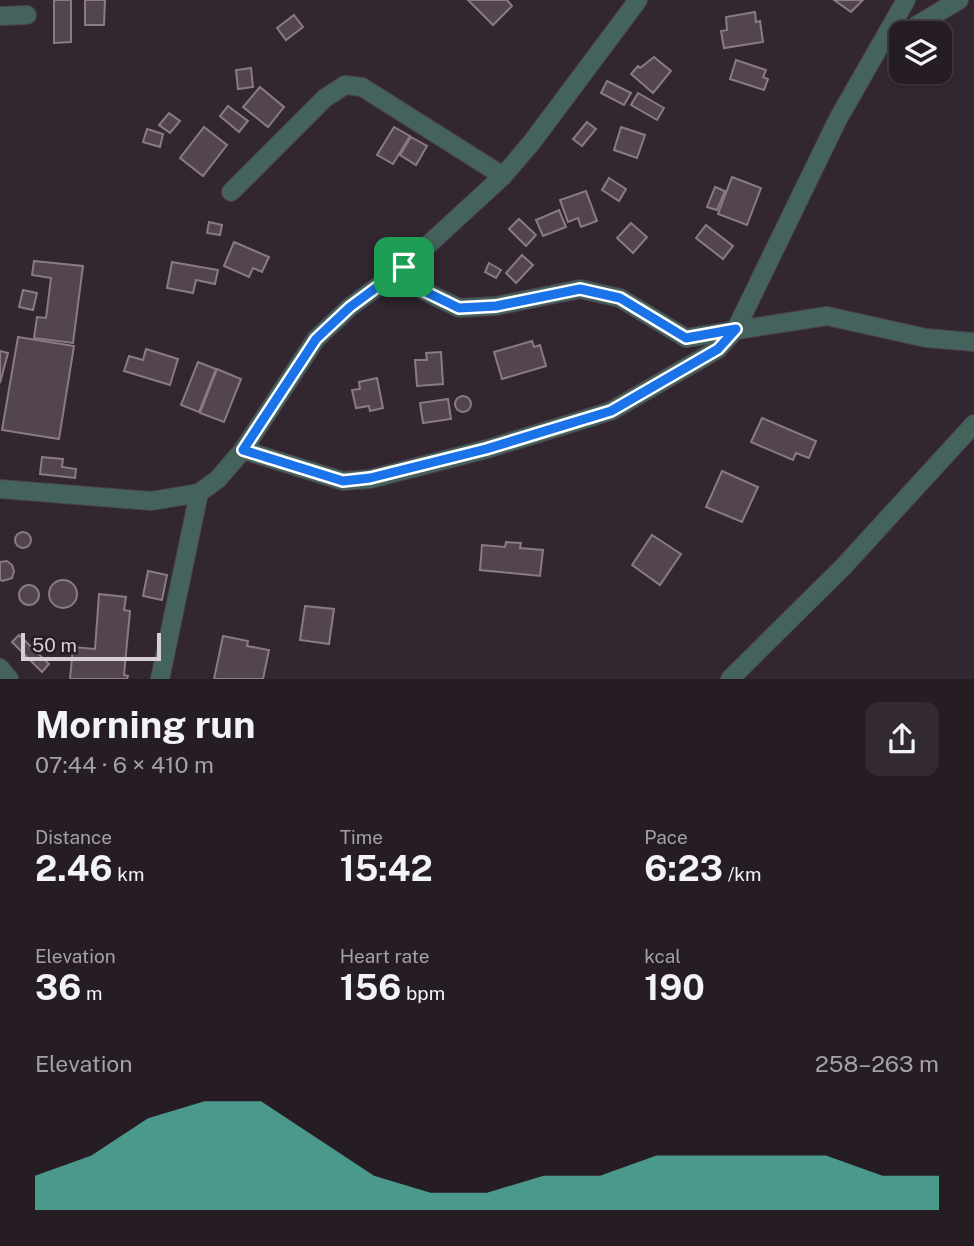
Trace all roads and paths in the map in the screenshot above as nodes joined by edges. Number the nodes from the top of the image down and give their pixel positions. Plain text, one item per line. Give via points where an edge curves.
1 (638, 0) edge
2 (906, 0) edge
3 (959, 0) edge
4 (26, 15) dead end
5 (0, 16) edge
6 (924, 21) edge
7 (889, 42) edge
8 (878, 49) junction
9 (503, 176) junction
10 (231, 192) dead end
11 (404, 267) junction
12 (736, 329) junction
13 (974, 342) edge
14 (974, 424) edge
15 (243, 450) junction
16 (0, 489) edge
17 (199, 493) junction
18 (0, 668) edge
19 (9, 679) edge
20 (160, 679) edge
21 (730, 679) edge

1 - 9 street
2 - 8 street
3 - 6 street
4 - 5 street
7 - 8 street
8 - 12 street via 838,118
9 - 10 street via 362,87 345,85 325,97
9 - 11 street
11 - 12 street via 424,291 459,308 496,306 580,289 620,298 686,338
11 - 15 street via 316,339
12 - 13 street via 827,316 926,338
12 - 15 street via 718,349 611,411 370,478 343,481
14 - 21 street via 844,566
15 - 17 street via 218,480
16 - 17 street via 151,501
17 - 20 street
18 - 19 street

